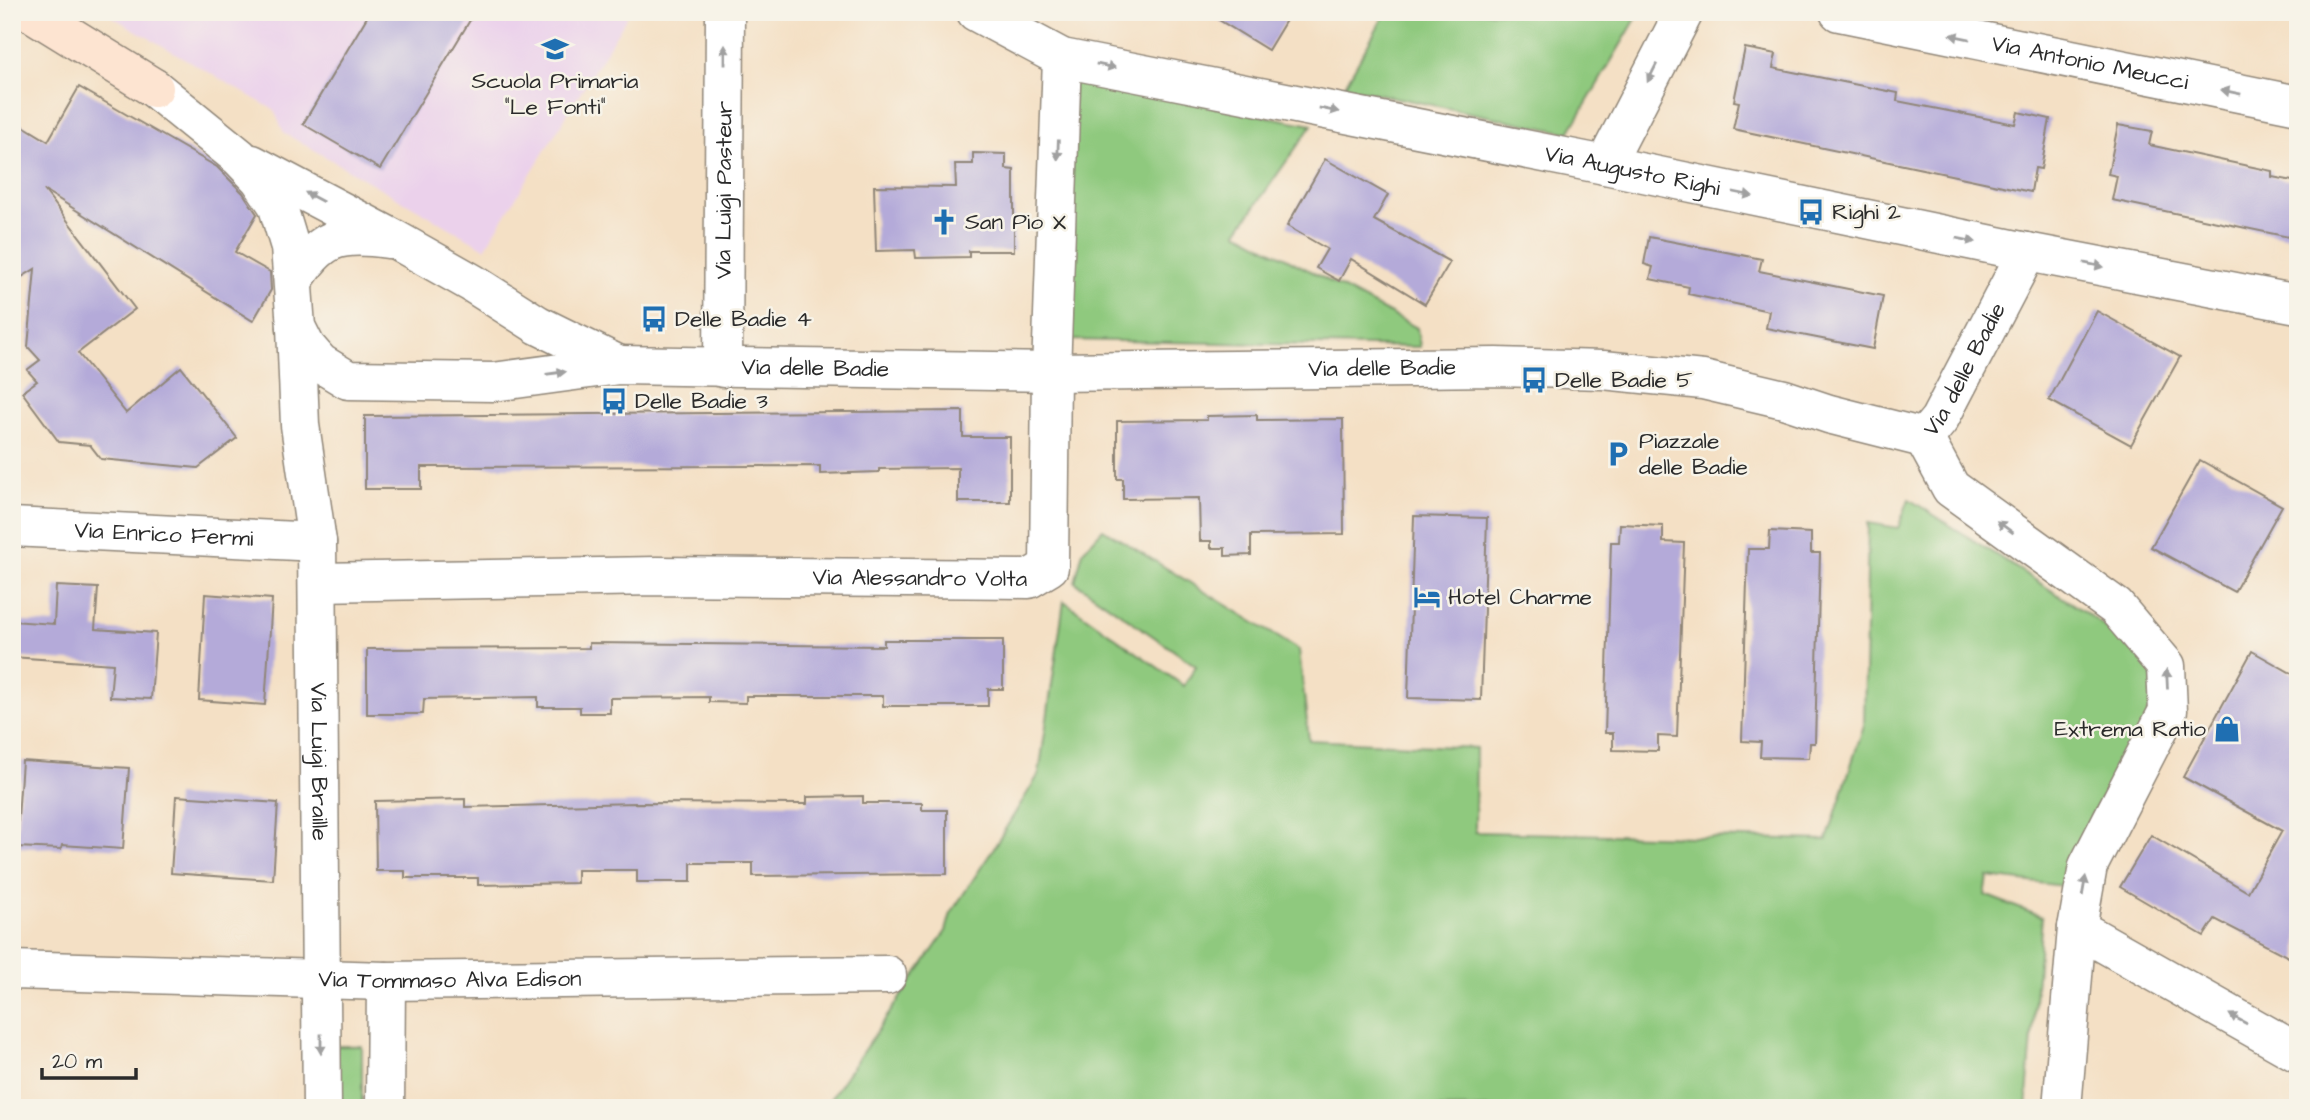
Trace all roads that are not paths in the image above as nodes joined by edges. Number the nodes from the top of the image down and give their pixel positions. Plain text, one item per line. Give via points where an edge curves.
1 (31, 12) edge
2 (725, 12) edge
3 (976, 12) edge
4 (1684, 12) edge
5 (1839, 12) edge
6 (1062, 58) junction
7 (2298, 105) edge
8 (239, 157) junction
9 (1605, 165) junction
10 (396, 240) junction
11 (2027, 252) junction
12 (294, 280) junction
13 (2298, 304) edge
14 (511, 308) junction
15 (296, 327) junction
16 (619, 365) junction
17 (723, 368) junction
18 (1051, 372) junction
19 (348, 380) junction
20 (493, 382) junction
21 (300, 418) junction
22 (1924, 438) junction
23 (12, 527) edge
24 (317, 542) junction
25 (318, 582) junction
26 (2077, 928) junction
27 (12, 970) edge
28 (887, 975) dead end
29 (321, 980) junction
30 (386, 981) junction
31 (2298, 1053) edge
32 (322, 1108) edge
33 (385, 1108) edge
34 (2062, 1108) edge

1 - 8 street, Via delle Badie via 154,88
17 -> 2 street, Via Luigi Pasteur
3 - 6 street, Via Augusto Righi
4 -> 9 street
7 -> 5 street, Via Antonio Meucci
6 -> 9 street, Via Augusto Righi
6 -> 18 street, Via Alessandro Volta
10 -> 8 street, Via delle Badie
8 - 12 street, Via delle Badie via 277,204
9 -> 11 street, Via Augusto Righi
10 - 12 street, Via delle Badie via 348,235 328,242 308,258
10 - 14 street, Via delle Badie
11 -> 13 street, Via Augusto Righi
11 - 22 street, Via delle Badie via 1940,420
12 - 15 street, Via delle Badie
14 - 16 street, Via delle Badie
14 - 20 street via 519,354
15 - 19 street, Via delle Badie via 320,363
15 - 21 street, Via Luigi Braille
16 - 17 street, Via delle Badie
20 -> 16 street, Via delle Badie
17 - 18 street, Via delle Badie
18 - 22 street, Via delle Badie via 1603,370 1703,380
18 - 25 street, Via Alessandro Volta via 1049,567 1029,579 657,576
19 - 20 street, Via delle Badie
19 - 21 street via 309,395
21 - 24 street, Via Luigi Braille
26 -> 22 street via 2088,866 2168,711 2166,666 2116,607 1951,488
23 - 24 street, Via Enrico Fermi
24 - 25 street, Via Luigi Braille
25 - 29 street, Via Luigi Braille
31 -> 26 street
26 - 34 street
27 - 29 street, Via Tommaso Alva Edison
28 - 30 street, Via Tommaso Alva Edison
29 - 30 street, Via Tommaso Alva Edison
29 -> 32 street, Via Luigi Braille
30 - 33 street

